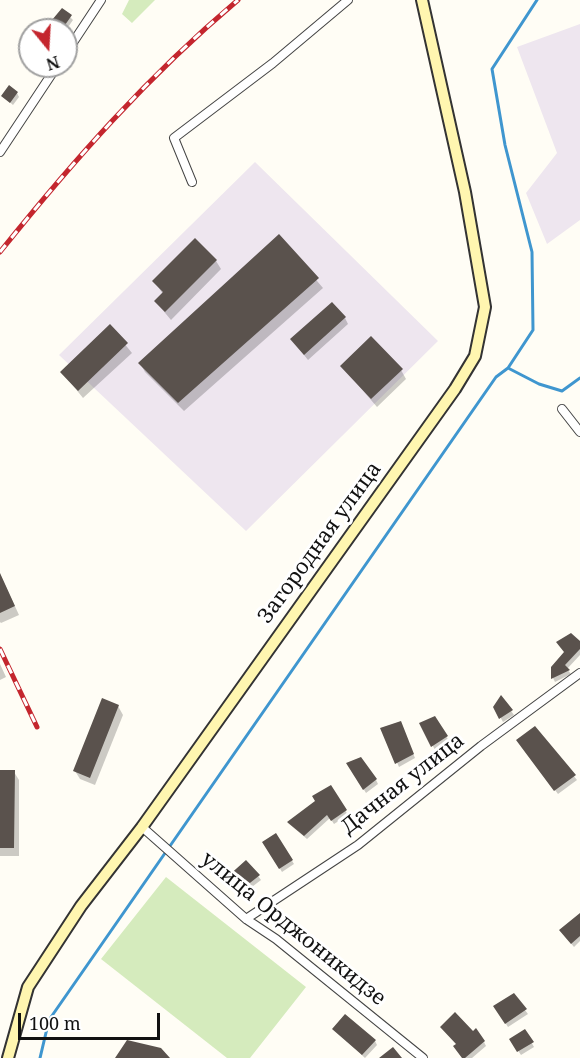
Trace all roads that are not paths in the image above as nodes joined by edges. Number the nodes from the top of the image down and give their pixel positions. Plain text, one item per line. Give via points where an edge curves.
1 (101, 0) edge
2 (348, 0) edge
3 (422, 0) edge
4 (78, 35) edge
5 (49, 78) edge
6 (0, 152) edge
7 (192, 182) dead end
8 (562, 409) dead end
9 (580, 432) edge
10 (580, 673) edge
11 (142, 826) junction
12 (246, 919) junction
13 (8, 1058) edge
14 (423, 1058) edge

1 - 4 street
2 - 7 street via 174,138
3 - 11 main road, Загородная улица via 465,192 485,306 475,356
5 - 6 street
8 - 9 street
10 - 12 street, Дачная улица via 357,845
11 - 12 street, улица Орджоникидзе
11 - 13 main road, Загородная улица via 81,906 28,987
12 - 14 street, улица Орджоникидзе

